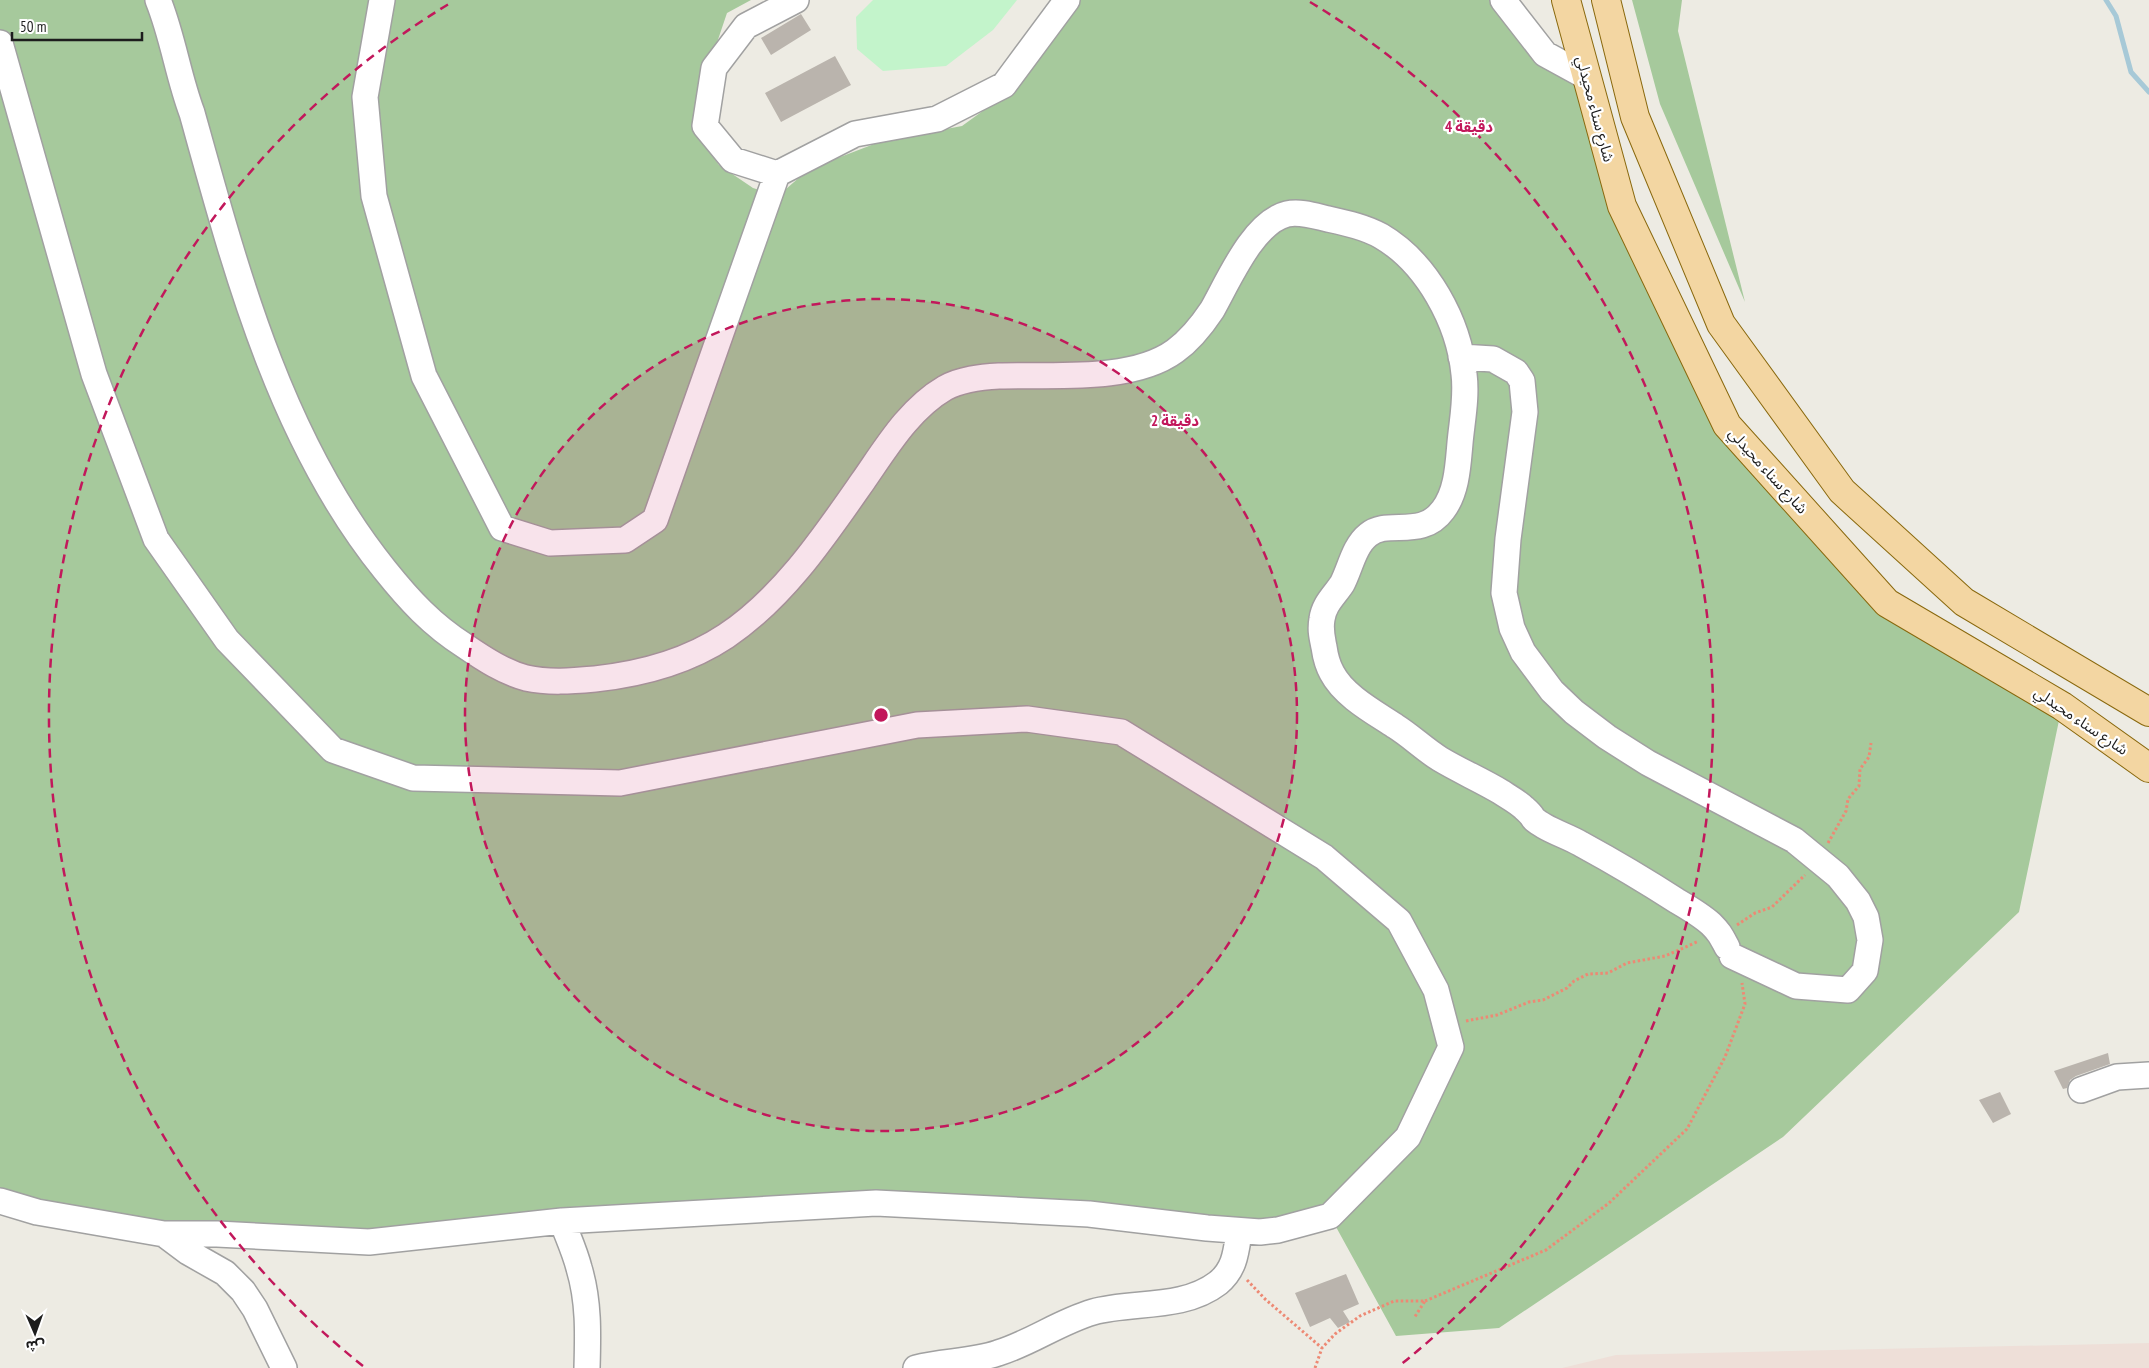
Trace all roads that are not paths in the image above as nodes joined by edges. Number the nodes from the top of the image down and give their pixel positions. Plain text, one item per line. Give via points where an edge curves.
1 (158, 0) edge
2 (382, 0) edge
3 (796, 0) edge
4 (1067, 0) edge
5 (1503, 0) edge
6 (1566, 0) edge
7 (1606, 0) edge
8 (0, 43) edge
9 (1587, 76) junction
10 (777, 174) junction
11 (1461, 357) junction
12 (2149, 712) edge
13 (2149, 768) edge
14 (2149, 1075) edge
15 (2081, 1090) dead end
16 (0, 1201) edge
17 (562, 1221) junction
18 (1239, 1232) junction
19 (164, 1234) junction
20 (284, 1368) edge
21 (587, 1368) edge
22 (916, 1368) edge

1 - 11 street via 168,25 234,262 261,338 292,415 342,513 416,608 460,644 515,675 533,680 555,682 618,676 672,663 730,634 783,586 909,418 945,388 984,377 1083,375 1127,369 1169,356 1194,334 1208,316 1248,247 1271,222 1283,215 1295,213 1327,219 1366,229 1386,239 1425,277 1440,300
2 - 10 street via 364,97 374,196 424,376 502,528 550,543 625,540 655,520
3 - 10 street via 746,26 714,68 705,126 733,160
4 - 10 street via 1004,85 937,119 855,134
5 - 9 street via 1545,54
6 - 9 main road, شارع سناء محيدلي
7 - 12 main road via 1635,117 1721,324 1842,491 1964,602
8 - 18 street via 94,374 156,539 227,640 333,750 413,778 620,783 917,725 1026,719 1120,732 1324,858 1399,921 1436,990 1451,1047 1408,1137 1330,1216 1278,1230
9 - 13 main road, شارع سناء محيدلي via 1622,206 1727,425 1886,603 2062,706
11 - 11 street via 1465,379 1464,408 1454,486 1448,503 1430,523 1376,530 1362,542 1322,616 1321,632 1335,680 1423,748 1509,797 1534,820 1575,840 1706,919 1726,945 1796,986 1848,990 1865,971 1870,940 1866,917 1838,876 1794,840 1648,763 1607,737 1552,691 1523,652 1512,628 1504,593 1525,412 1522,381 1516,372 1493,359
14 - 15 street via 2117,1077
16 - 19 street via 46,1214
17 - 18 street via 876,1203 1089,1214
17 - 19 street via 369,1242
17 - 21 street via 585,1293
18 - 22 street via 1232,1266 1217,1284 1187,1297 1094,1312 997,1354
19 - 20 street via 225,1273 243,1291

